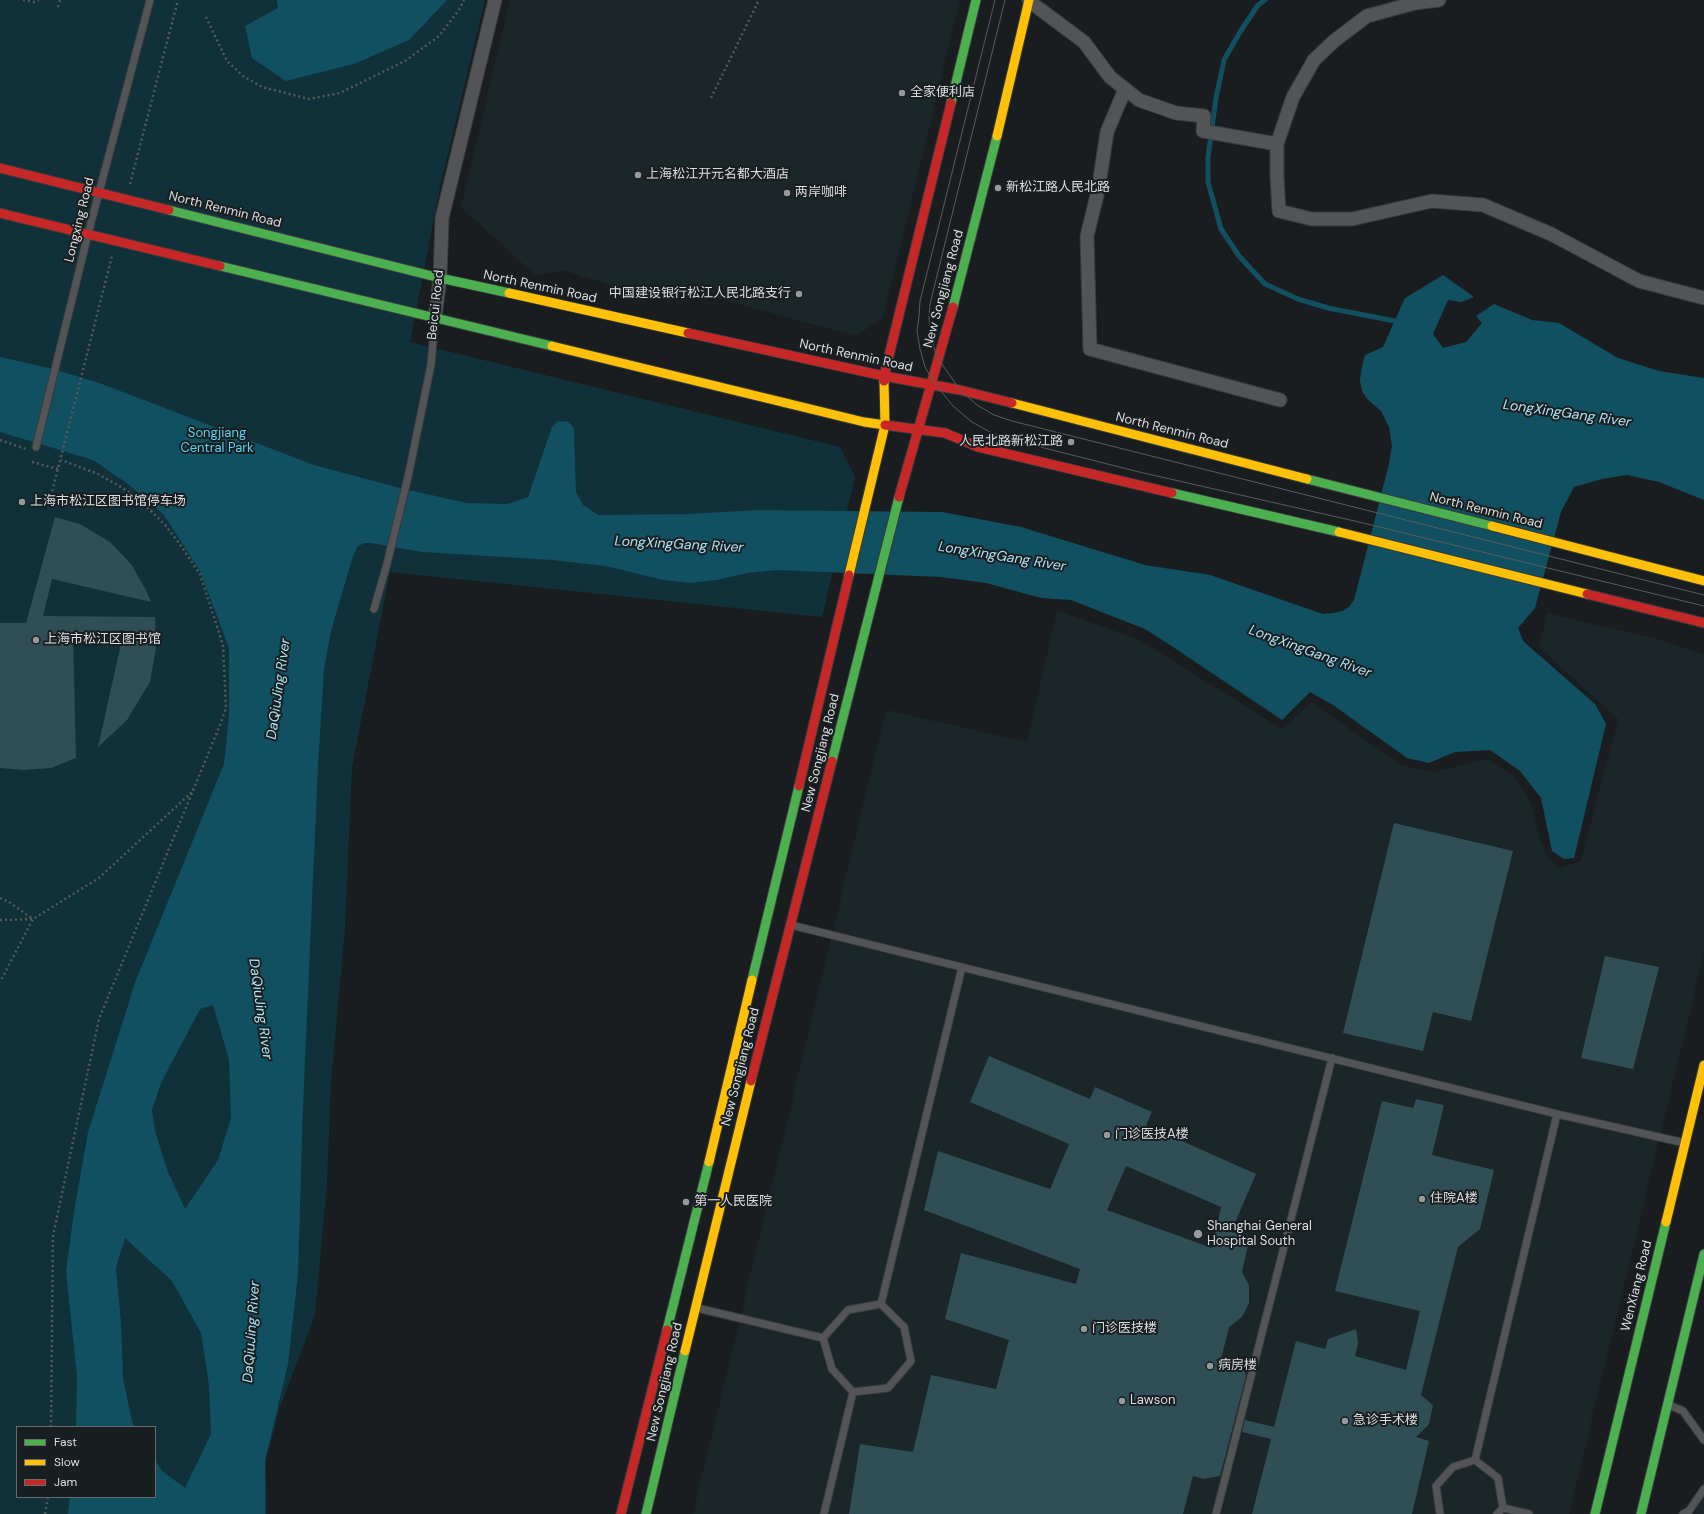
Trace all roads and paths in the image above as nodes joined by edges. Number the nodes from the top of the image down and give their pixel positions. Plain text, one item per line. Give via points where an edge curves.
1 (23, 0) edge
2 (40, 0) edge
3 (60, 0) edge
4 (150, 0) edge
5 (464, 0) edge
6 (495, 0) edge
7 (759, 0) edge
8 (976, 0) edge
9 (1029, 0) edge
10 (1438, 0) edge
11 (58, 7) dead end
12 (206, 17) dead end
13 (1125, 89) junction
14 (711, 98) dead end
15 (1277, 144) junction
16 (0, 168) edge
17 (99, 193) junction
18 (0, 213) edge
19 (88, 234) junction
20 (440, 278) junction
21 (1704, 298) edge
22 (435, 316) junction
23 (82, 374) dead end
24 (884, 376) junction
25 (932, 385) junction
26 (1280, 400) dead end
27 (885, 425) junction
28 (918, 430) junction
29 (0, 440) edge
30 (36, 447) dead end
31 (28, 449) dead end
32 (61, 460) junction
33 (32, 462) dead end
34 (58, 469) junction
35 (51, 496) dead end
36 (1704, 581) edge
37 (374, 609) dead end
38 (1704, 623) edge
39 (194, 790) junction
40 (0, 898) edge
41 (33, 919) junction
42 (0, 920) edge
43 (790, 925) junction
44 (962, 967) junction
45 (0, 982) edge
46 (1332, 1058) junction
47 (1704, 1065) edge
48 (1557, 1114) junction
49 (1685, 1143) junction
50 (1704, 1254) edge
51 (881, 1304) junction
52 (696, 1307) junction
53 (823, 1338) junction
54 (853, 1392) junction
55 (1669, 1405) junction
56 (51, 1426) edge
57 (1704, 1440) edge
58 (1475, 1460) junction
59 (1704, 1489) edge
60 (48, 1498) edge
61 (1503, 1508) junction
62 (46, 1514) edge
63 (621, 1514) edge
64 (646, 1514) edge
65 (824, 1514) edge
66 (1216, 1514) edge
67 (1440, 1514) edge
68 (1497, 1514) edge
69 (1529, 1514) edge
70 (1595, 1514) edge
71 (1641, 1514) edge
72 (1683, 1514) edge

1 - 2 path
3 - 11 path
4 - 17 lane, Longxing Road
5 - 12 path via 460,10 439,36 405,61 340,93 309,99 262,87 243,76 227,61
6 - 20 street, Beicui Road via 442,218
7 - 14 path
8 - 24 main road, New Songjiang Road
9 - 13 street via 1084,42 1110,77
9 - 25 main road, New Songjiang Road via 985,185
10 - 15 street via 1415,3 1367,16 1334,41 1314,60 1293,97
13 - 15 street via 1139,100 1176,113 1204,116 1203,131
13 - 26 street via 1107,132 1098,191 1087,236 1090,349
15 - 21 street via 1279,211 1312,219 1352,219 1432,201 1483,205 1551,234 1639,281
16 - 17 main road, North Renmin Road
17 - 19 lane, Longxing Road
17 - 20 main road, North Renmin Road
18 - 19 main road
19 - 22 main road
19 - 30 lane, Longxing Road
20 - 22 street, Beicui Road
20 - 24 main road, North Renmin Road
22 - 27 main road via 864,422
22 - 37 lane, Beicui Road via 431,365 408,477
23 - 32 path
24 - 25 main road, North Renmin Road
24 - 27 main road, New Songjiang Road
25 - 28 main road, New Songjiang Road
25 - 36 main road, North Renmin Road
27 - 28 main road
27 - 63 main road, New Songjiang Road via 700,1199
28 - 38 main road via 945,433 978,447 1363,538
28 - 43 main road, New Songjiang Road
29 - 31 path
32 - 34 path
32 - 39 path via 98,474 126,490 147,507 165,525 200,574 223,645 226,708
33 - 34 path
34 - 35 path
39 - 41 path via 99,878
39 - 56 path via 99,1019 53,1236
40 - 41 path
41 - 42 path
41 - 45 path
43 - 44 lane
43 - 52 main road, New Songjiang Road
44 - 46 lane
44 - 51 lane
46 - 48 lane
46 - 66 lane
47 - 49 main road, WenXiang Road
48 - 49 lane
48 - 58 lane
49 - 70 main road, WenXiang Road
50 - 55 main road
51 - 53 lane via 848,1310
51 - 54 lane via 904,1327 911,1361 888,1388
52 - 53 lane
52 - 64 main road, New Songjiang Road
53 - 54 lane via 832,1369
54 - 65 lane
55 - 57 lane via 1683,1411
55 - 71 main road
58 - 61 lane via 1498,1478
58 - 67 lane via 1453,1467 1436,1486
59 - 72 lane via 1689,1511
60 - 62 path
61 - 68 lane
61 - 69 lane

